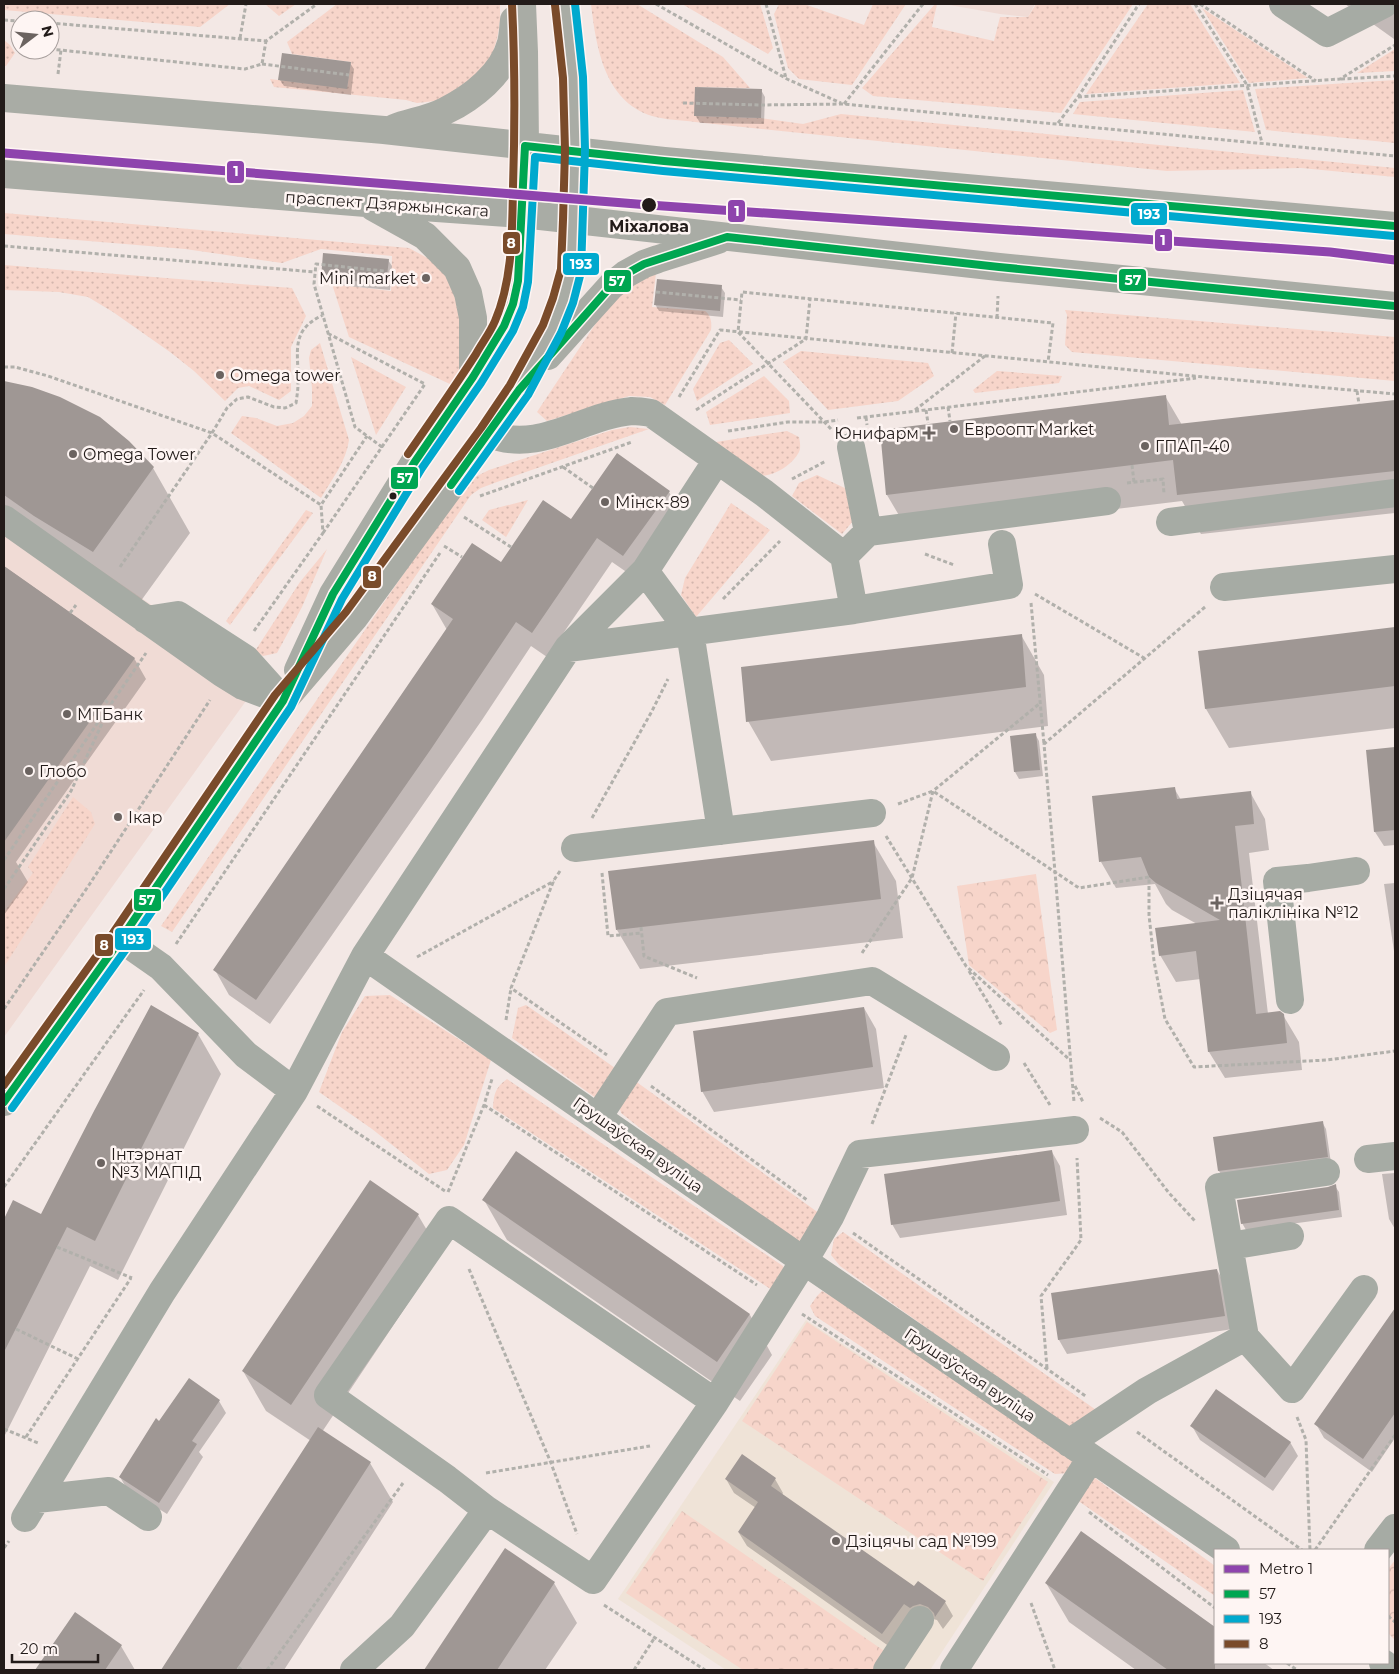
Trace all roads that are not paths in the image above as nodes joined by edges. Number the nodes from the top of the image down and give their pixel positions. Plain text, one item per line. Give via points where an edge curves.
1 (516, 4) edge
2 (522, 4) edge
3 (565, 4) edge
4 (1283, 4) edge
5 (1384, 4) edge
6 (4, 98) edge
7 (384, 130) junction
8 (525, 146) junction
9 (575, 150) junction
10 (4, 174) edge
11 (366, 203) junction
12 (522, 214) junction
13 (573, 220) junction
14 (1395, 226) edge
15 (727, 237) junction
16 (1395, 306) edge
17 (473, 377) junction
18 (519, 390) junction
19 (489, 434) junction
20 (851, 447) road end
21 (717, 460) junction
22 (1395, 493) edge
23 (1107, 501) dead end
24 (4, 519) edge
25 (1170, 522) dead end
26 (868, 532) junction
27 (1002, 544) dead end
28 (844, 556) junction
29 (1395, 569) edge
30 (645, 572) junction
31 (1217, 595) road end
32 (854, 610) junction
33 (178, 615) junction
34 (146, 620) junction
35 (690, 632) junction
36 (183, 645) junction
37 (568, 648) junction
38 (230, 663) junction
39 (284, 702) junction
40 (872, 813) road end
41 (721, 831) junction
42 (587, 846) road end
43 (1356, 871) dead end
44 (121, 939) junction
45 (366, 956) junction
46 (1290, 1000) dead end
47 (996, 1057) dead end
48 (294, 1091) junction
49 (4, 1102) edge
50 (598, 1117) junction
51 (1085, 1117) road end
52 (1395, 1156) edge
53 (1368, 1160) dead end
54 (1326, 1172) dead end
55 (1290, 1236) dead end
56 (1230, 1246) junction
57 (804, 1261) junction
58 (1364, 1289) dead end
59 (1245, 1337) junction
60 (714, 1402) junction
61 (1069, 1443) junction
62 (1091, 1458) junction
63 (487, 1510) junction
64 (148, 1517) dead end
65 (1395, 1528) edge
66 (1225, 1549) edge
67 (1379, 1549) edge
68 (920, 1620) dead end
69 (354, 1670) edge
70 (887, 1670) edge
71 (954, 1670) edge

1 - 7 main road via 510,44 504,60 484,84 444,112
2 - 8 main road
3 - 9 main road
4 - 5 street via 1327,33
6 - 7 main road
7 - 8 main road
8 - 9 main road
8 - 12 main road
9 - 13 main road
9 - 14 main road via 664,161
10 - 11 main road, праспект Дзяржынскага
11 - 12 main road, праспект Дзяржынскага
11 - 17 main road via 425,236 457,268 468,293 473,318
12 - 13 main road, праспект Дзяржынскага
12 - 17 main road via 518,281 513,304 504,326
13 - 15 main road, праспект Дзяржынскага
13 - 18 main road via 571,270 563,301 552,329
15 - 16 main road, праспект Дзяржынскага
15 - 18 main road via 651,262 626,274 611,286
17 - 39 main road via 414,462 333,594
18 - 19 main road
19 - 21 street via 523,441 612,414 634,411 651,413
19 - 39 main road via 354,618
20 - 26 street
21 - 28 street
21 - 30 street
22 - 25 street
23 - 26 street
24 - 34 street
26 - 28 street
27 - 32 street via 1019,588
28 - 32 street
29 - 31 street
30 - 35 street
30 - 37 street
32 - 35 street
33 - 34 street
33 - 36 street
33 - 38 street
34 - 36 street
35 - 37 street
35 - 41 street
36 - 38 street
37 - 45 street
38 - 39 street via 246,659
39 - 44 main road
40 - 41 street
41 - 42 street
43 - 46 street via 1277,881
44 - 48 street via 160,967 246,1055
44 - 49 main road
45 - 48 street
45 - 50 street, Грушаўская вуліца
47 - 50 street via 872,982 667,1012
48 - 64 street via 162,1292 31,1509 109,1492
50 - 57 street, Грушаўская вуліца
51 - 57 street via 860,1154 830,1217
52 - 53 street
54 - 56 street via 1220,1187
55 - 56 street
56 - 59 street
57 - 60 street
57 - 61 street, Грушаўская вуліца
58 - 59 street via 1292,1389
59 - 61 street via 1147,1390
60 - 63 street via 593,1580
60 - 63 street via 449,1220 328,1396
61 - 62 street, Грушаўская вуліца
62 - 66 street, Грушаўская вуліца
62 - 71 street
63 - 69 street via 402,1626
65 - 67 street
68 - 70 street

